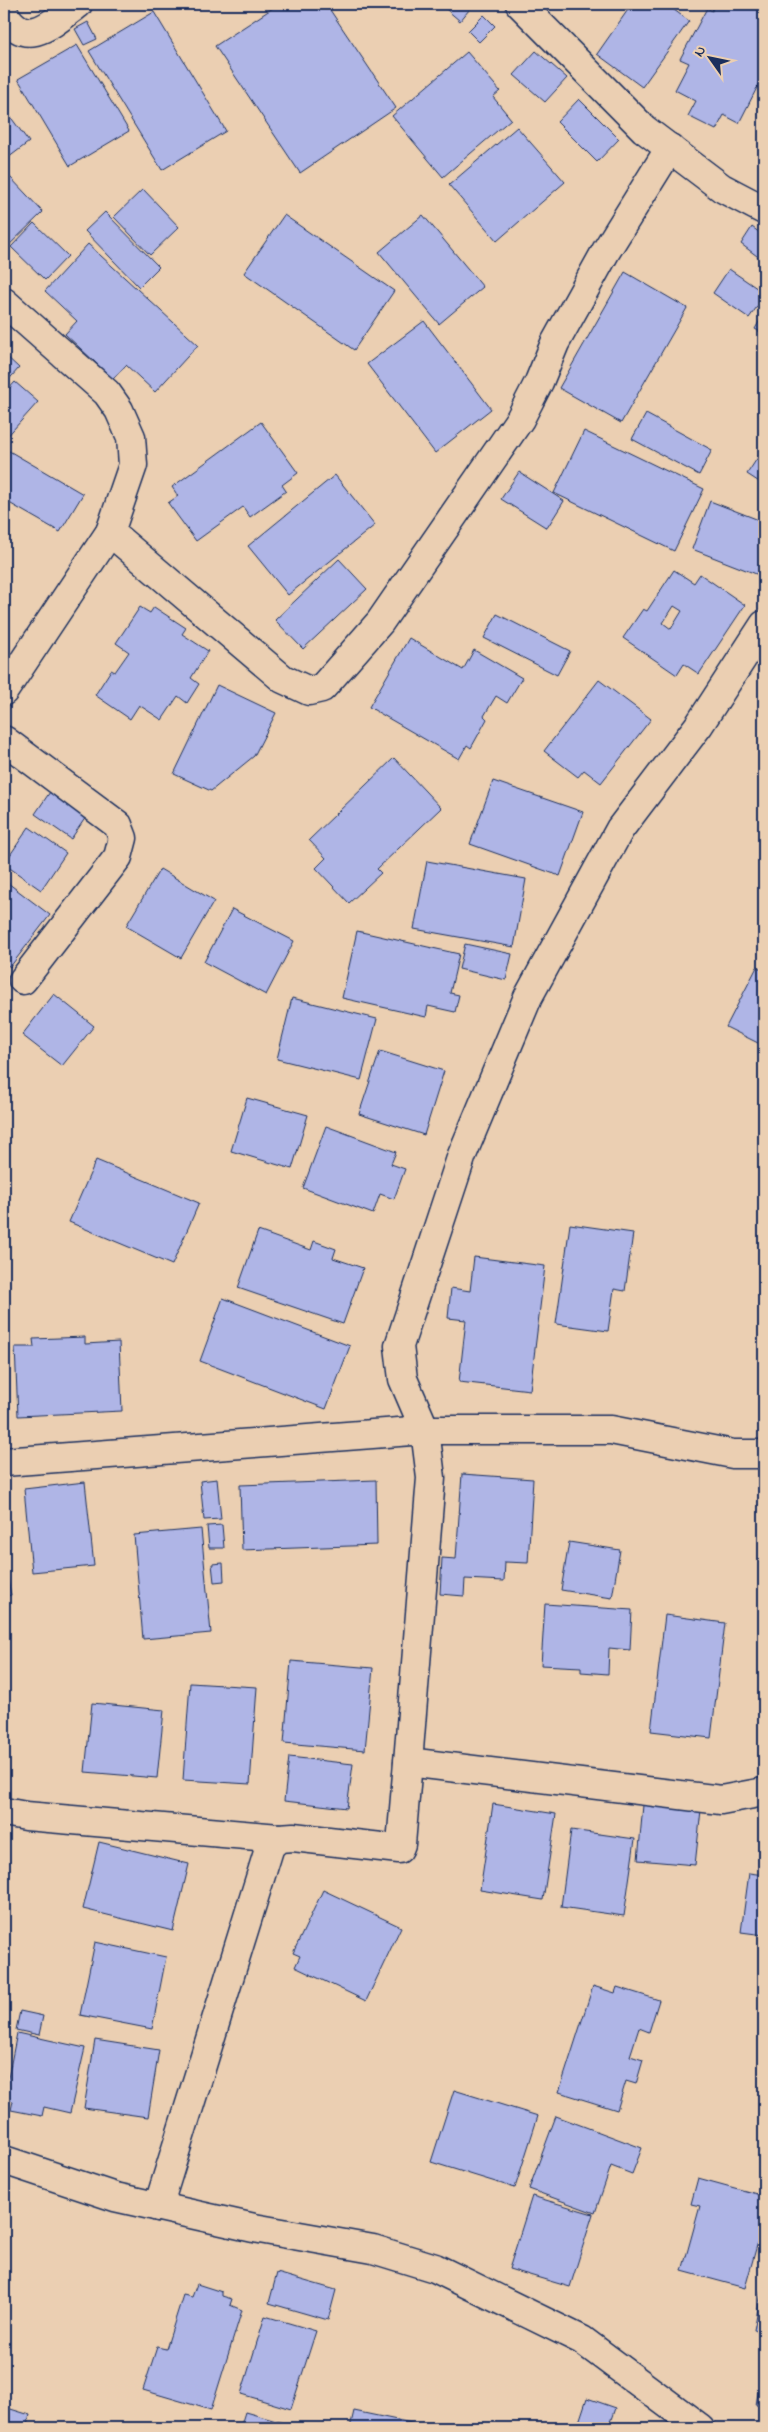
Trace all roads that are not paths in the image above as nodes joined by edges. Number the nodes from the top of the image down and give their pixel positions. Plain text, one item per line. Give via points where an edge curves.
1 (78, 4) edge
2 (520, 4) edge
3 (4, 13) edge
4 (670, 148) junction
5 (764, 210) edge
6 (4, 302) edge
7 (110, 532) junction
8 (764, 625) edge
9 (4, 691) edge
10 (4, 740) edge
11 (23, 980) dead end
12 (425, 1430) junction
13 (764, 1454) edge
14 (4, 1462) edge
15 (408, 1762) junction
16 (764, 1792) edge
17 (4, 1812) edge
18 (279, 1838) junction
19 (4, 2160) edge
20 (158, 2207) junction
21 (700, 2428) edge

1 - 3 street via 34,33 12,24
2 - 4 street via 644,129
4 - 5 street via 722,188
4 - 7 street via 606,251 555,343 520,419 380,622 322,688 309,691 283,679
6 - 7 street via 107,393 119,410 131,437 133,465
7 - 9 street
8 - 12 street via 699,725 620,829 528,997 462,1155 399,1346 403,1379
10 - 11 street via 118,825 123,838 118,857
12 - 13 street via 611,1430 733,1454
12 - 14 street
12 - 15 street via 431,1478
15 - 16 street via 721,1800
15 - 18 street via 399,1849
17 - 18 street
18 - 20 street via 270,1846
19 - 20 street via 115,2198
20 - 21 street via 373,2249 435,2268 582,2340

